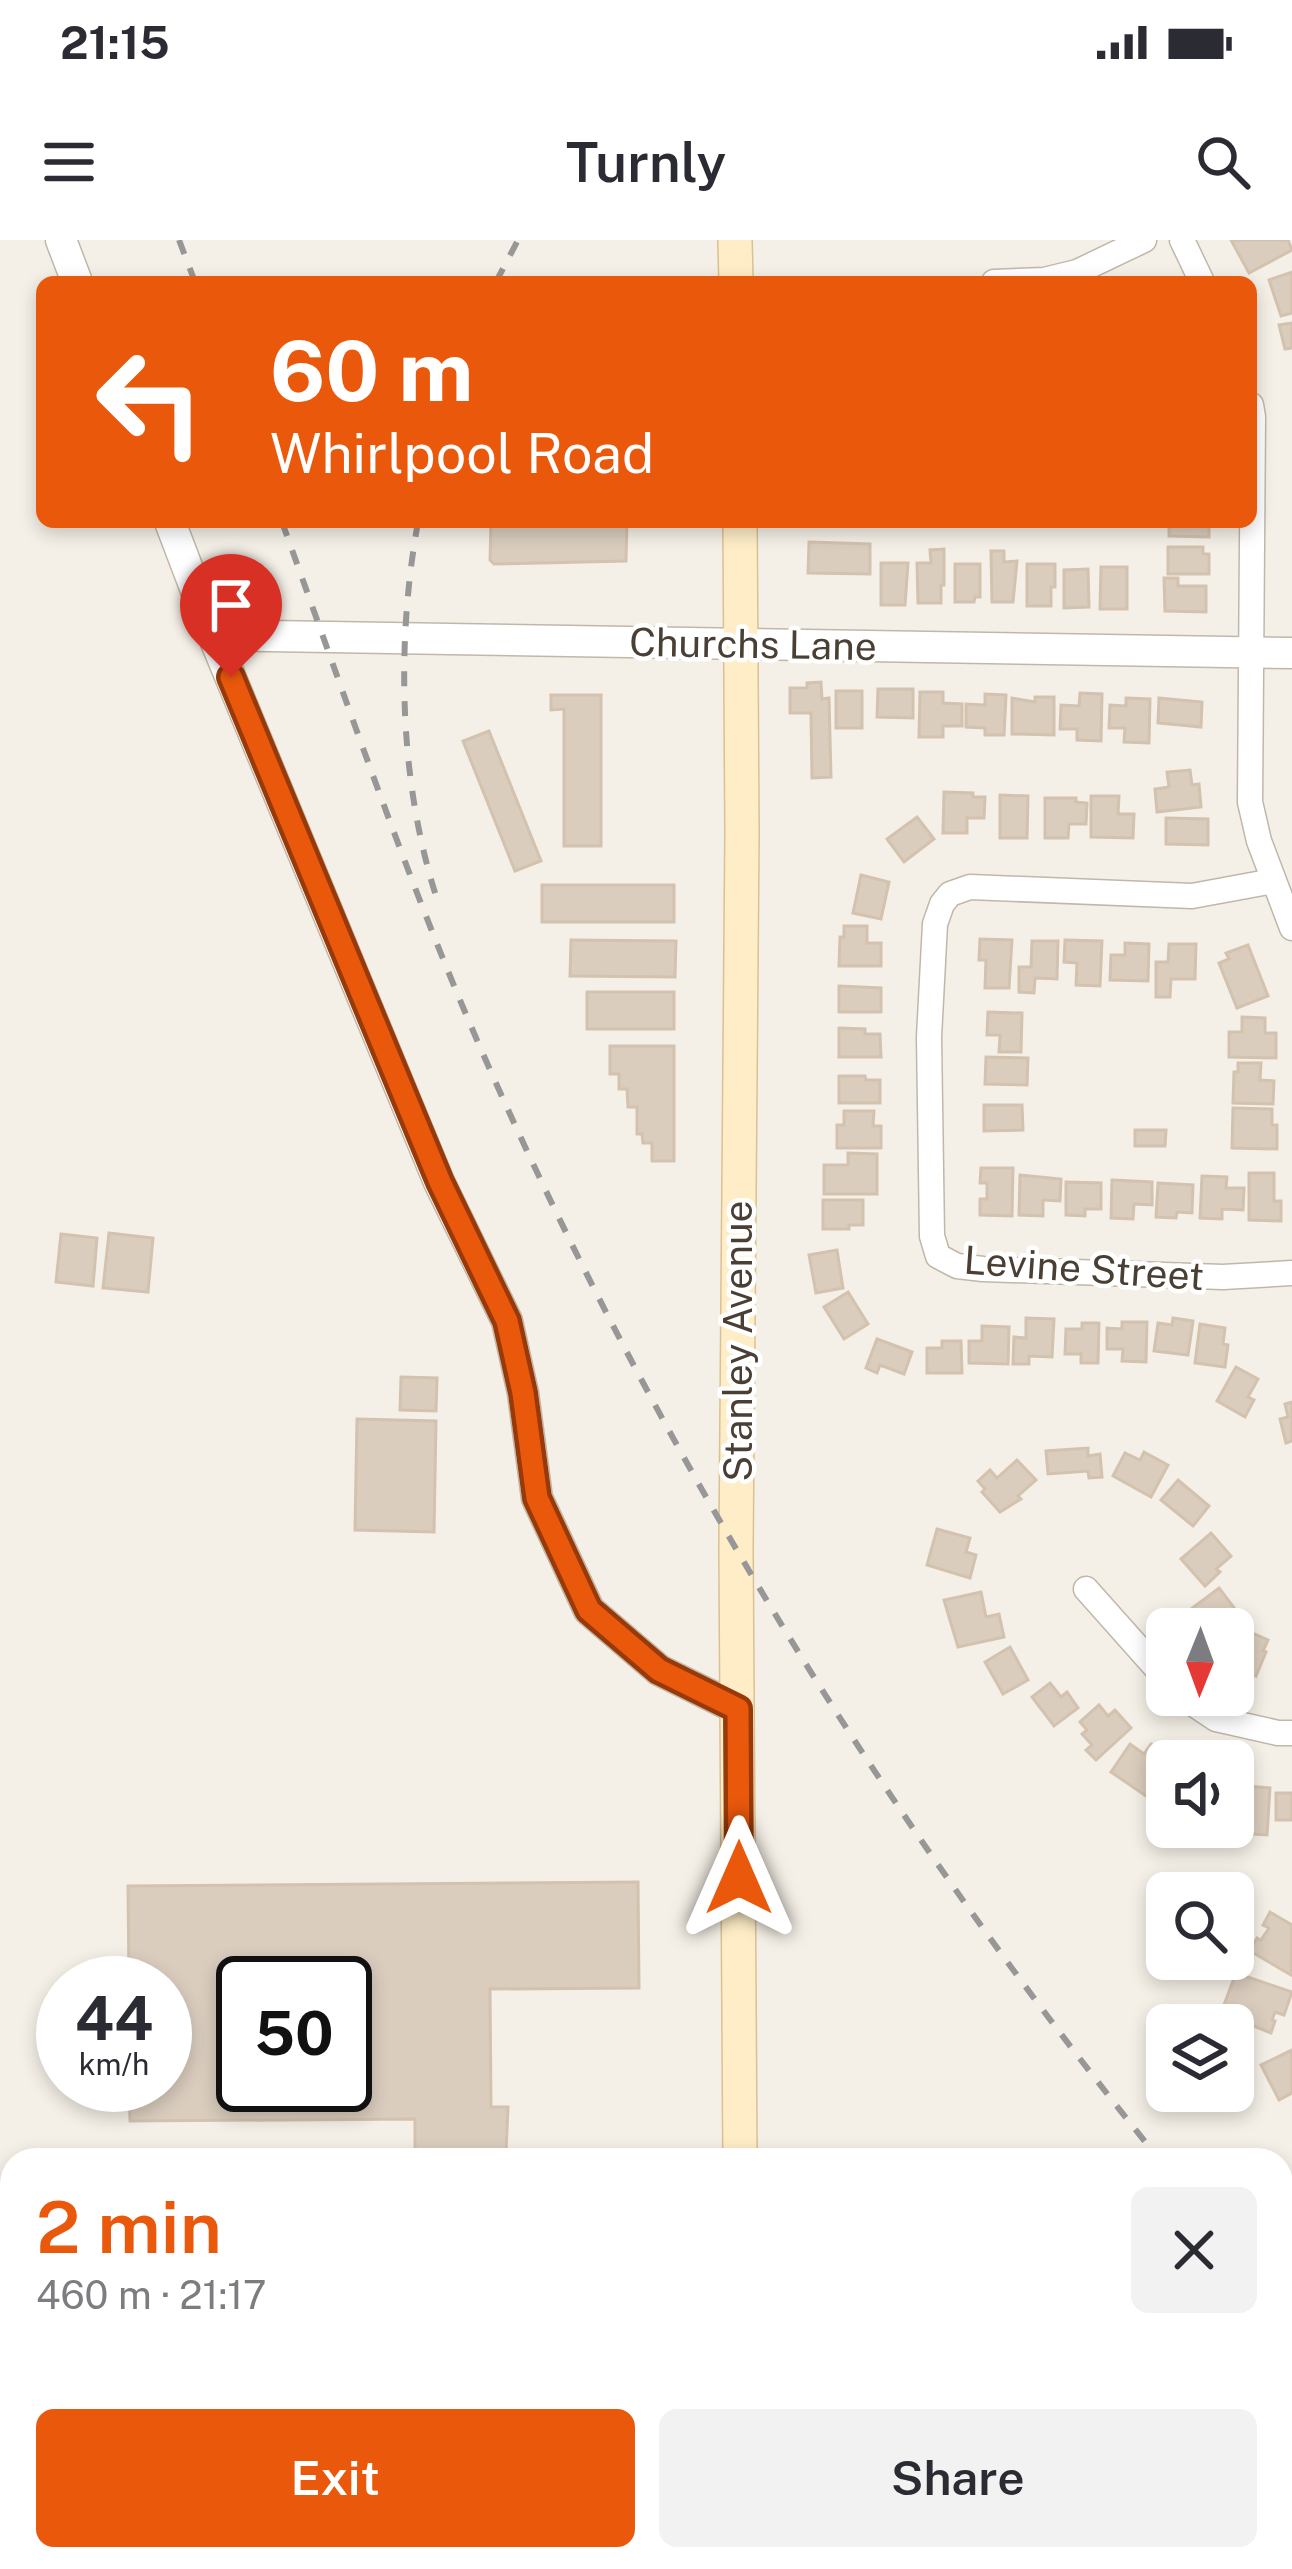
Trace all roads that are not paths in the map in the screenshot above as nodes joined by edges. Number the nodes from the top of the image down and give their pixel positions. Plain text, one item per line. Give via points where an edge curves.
1 (61, 240) edge
2 (734, 240) edge
3 (1144, 240) edge
4 (1182, 240) edge
5 (75, 276) edge
6 (736, 276) edge
7 (1060, 276) edge
8 (1199, 276) edge
9 (172, 528) edge
10 (740, 528) edge
11 (1252, 528) edge
12 (213, 635) junction
13 (741, 644) junction
14 (1250, 653) junction
15 (1292, 653) edge
16 (1274, 881) junction
17 (1292, 928) edge
18 (1292, 1273) edge
19 (1086, 1589) dead end
20 (1146, 1657) edge
21 (738, 1709) junction
22 (1212, 1716) edge
23 (1292, 1733) edge
24 (740, 2148) edge

1 - 5 street
2 - 6 main road
3 - 7 street
4 - 8 street
9 - 12 street
10 - 13 main road, Stanley Avenue
11 - 14 street
12 - 13 street, Churchs Lane
12 - 21 street via 440,1182 507,1321 537,1498 589,1610 659,1670
13 - 14 street, Churchs Lane
13 - 21 main road, Stanley Avenue
14 - 15 street, Churchs Lane
14 - 16 street via 1250,802
16 - 17 street
16 - 18 street, Levine Street via 1192,896 970,887 950,894 934,924 932,1235 938,1256 957,1266
19 - 20 street
21 - 24 main road, Stanley Avenue
22 - 23 street

